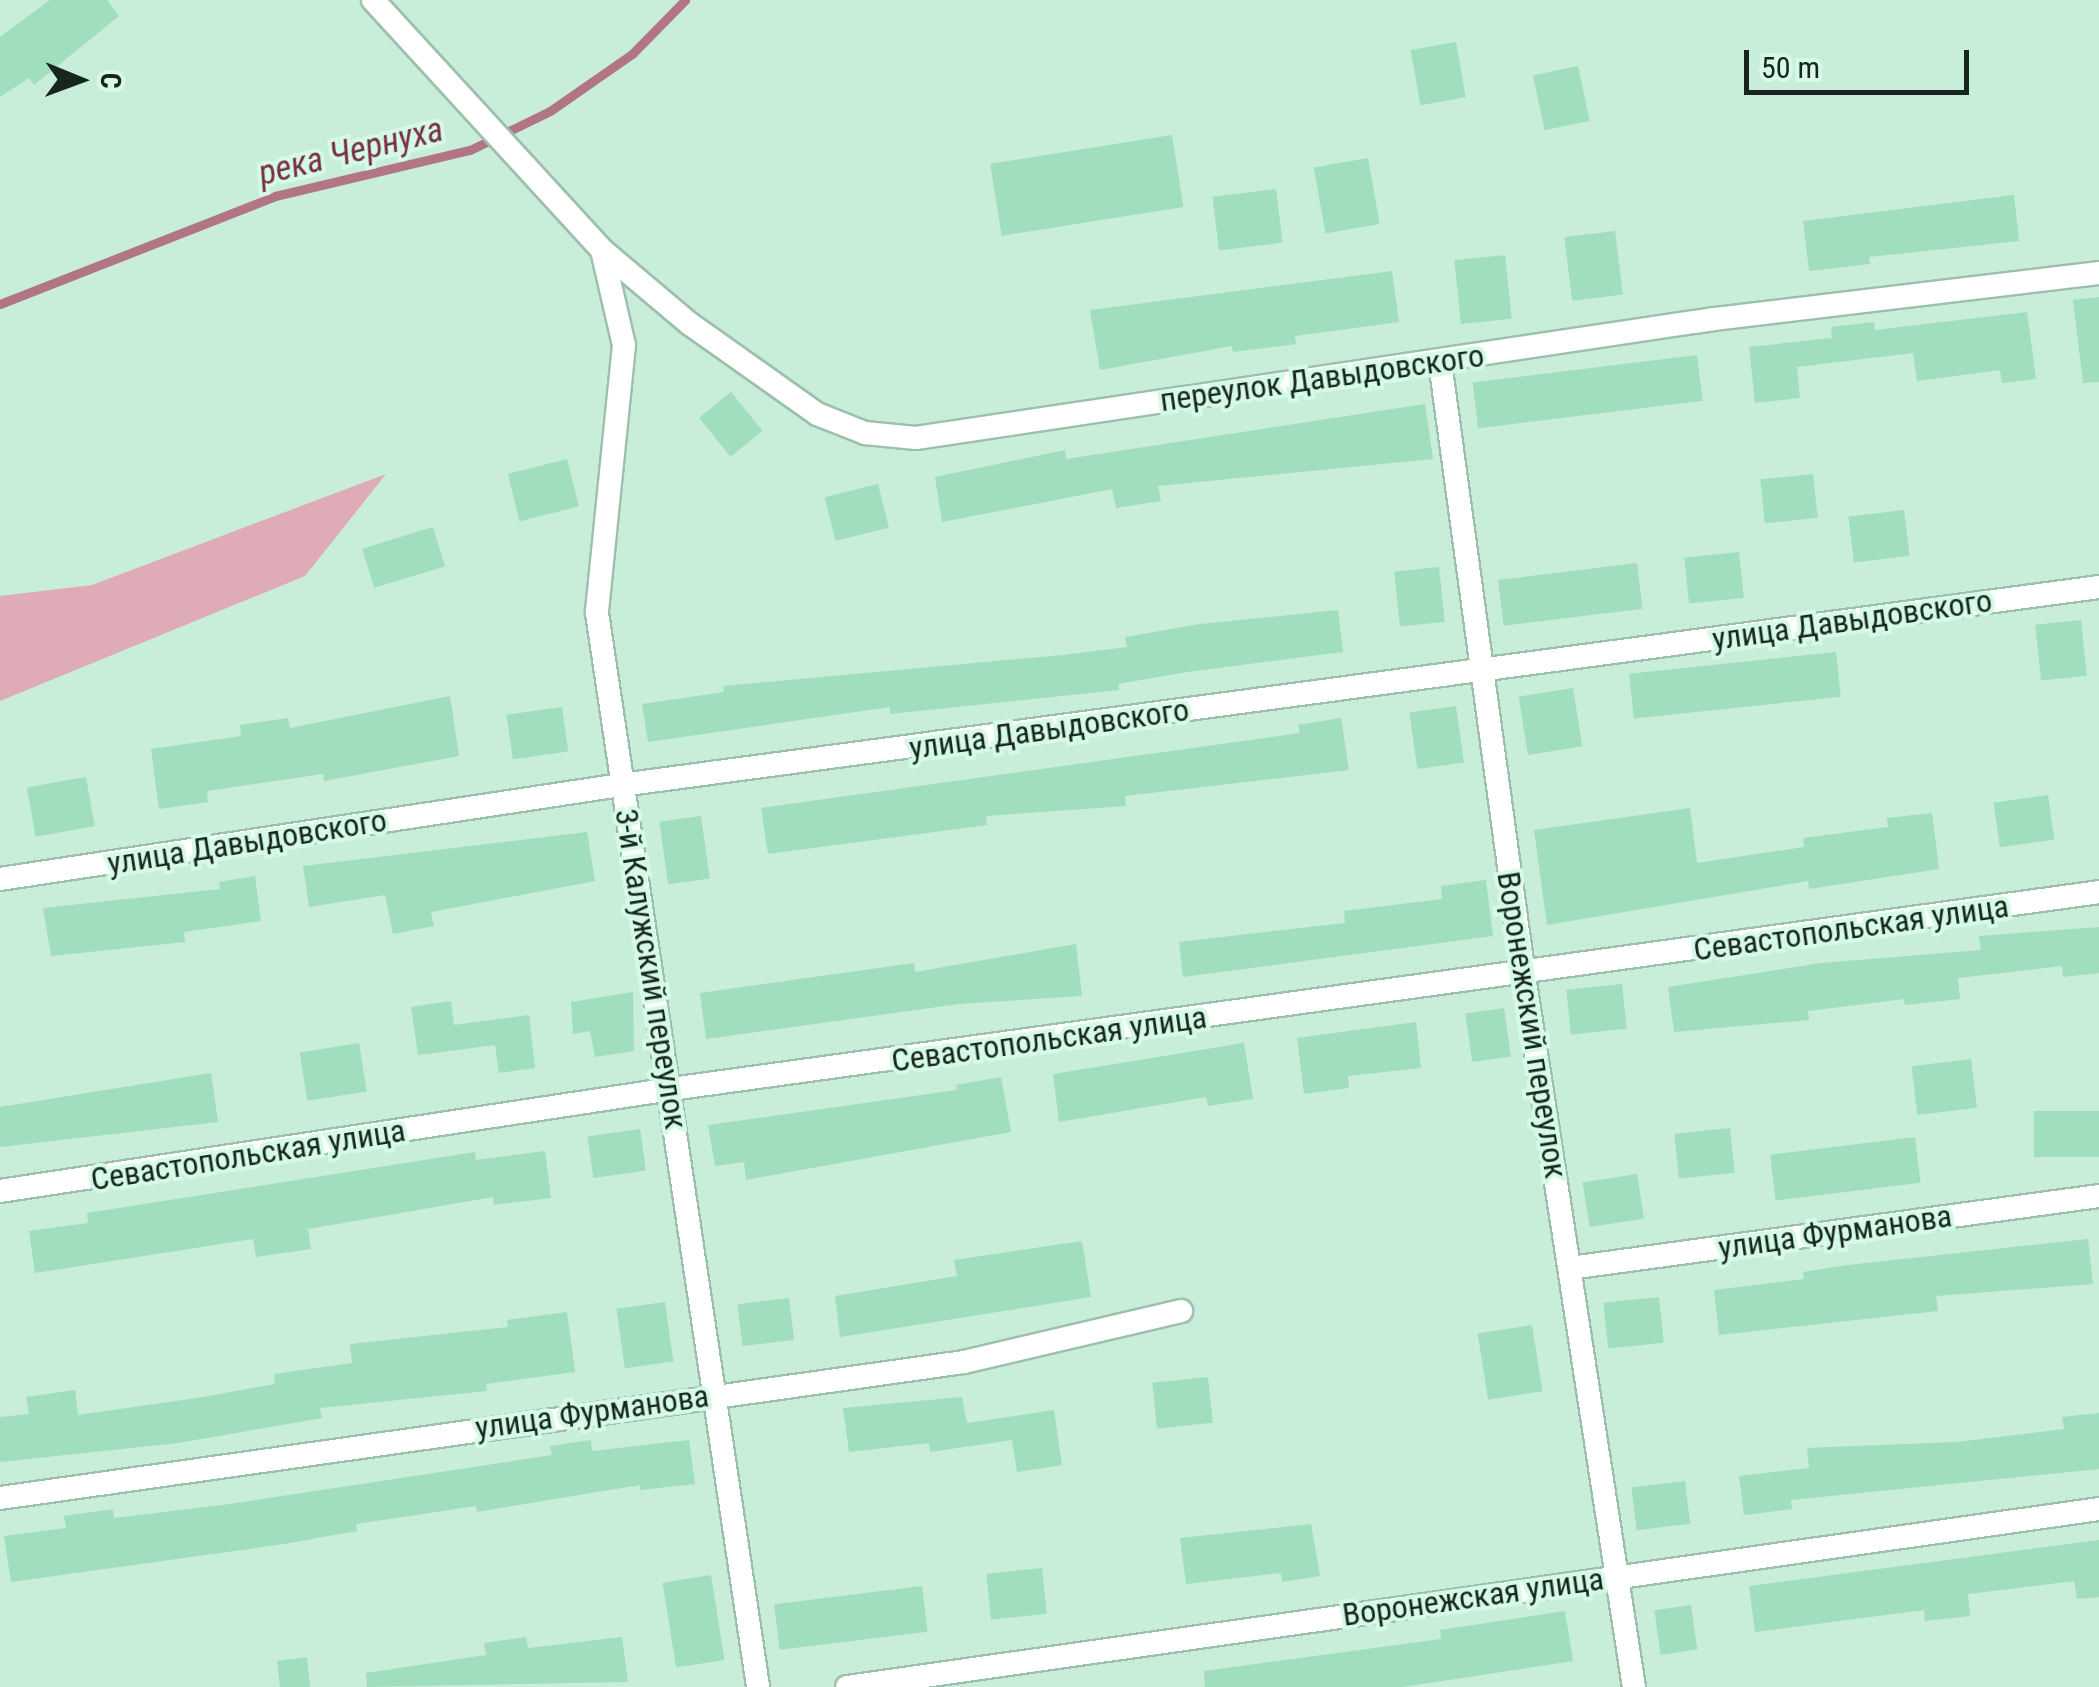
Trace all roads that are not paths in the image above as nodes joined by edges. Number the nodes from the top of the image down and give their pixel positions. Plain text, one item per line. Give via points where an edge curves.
1 (373, 0) edge
2 (602, 250) junction
3 (2099, 273) edge
4 (1440, 362) junction
5 (2099, 587) edge
6 (1479, 670) junction
7 (621, 785) junction
8 (0, 878) edge
9 (2099, 892) edge
10 (1524, 976) junction
11 (672, 1089) junction
12 (0, 1191) edge
13 (2099, 1196) edge
14 (1570, 1268) junction
15 (1182, 1311) dead end
16 (714, 1394) junction
17 (0, 1498) edge
18 (2099, 1509) edge
19 (1616, 1577) junction
20 (758, 1687) edge
21 (847, 1687) edge
22 (1634, 1687) edge

1 - 2 street, переулок Давыдовского
2 - 4 street, переулок Давыдовского via 690,324 817,414 865,432 916,438
2 - 7 street, 3-й Калужский переулок via 624,344 597,613
3 - 4 street, переулок Давыдовского via 1714,318
4 - 6 street, Воронежский переулок
5 - 6 street, улица Давыдовского
6 - 7 street, улица Давыдовского
6 - 10 street, Воронежский переулок
7 - 8 street, улица Давыдовского
7 - 11 street, 3-й Калужский переулок
9 - 10 street, Севастопольская улица
10 - 11 street, Севастопольская улица
10 - 14 street, Воронежский переулок
11 - 12 street, Севастопольская улица
11 - 16 street, 3-й Калужский переулок
13 - 14 street, улица Фурманова
14 - 19 street, Воронежский переулок
15 - 16 street, улица Фурманова via 964,1362
16 - 17 street, улица Фурманова
16 - 20 street, 3-й Калужский переулок
18 - 19 street, Воронежская улица
19 - 21 street, Воронежская улица
19 - 22 street, Воронежский переулок

